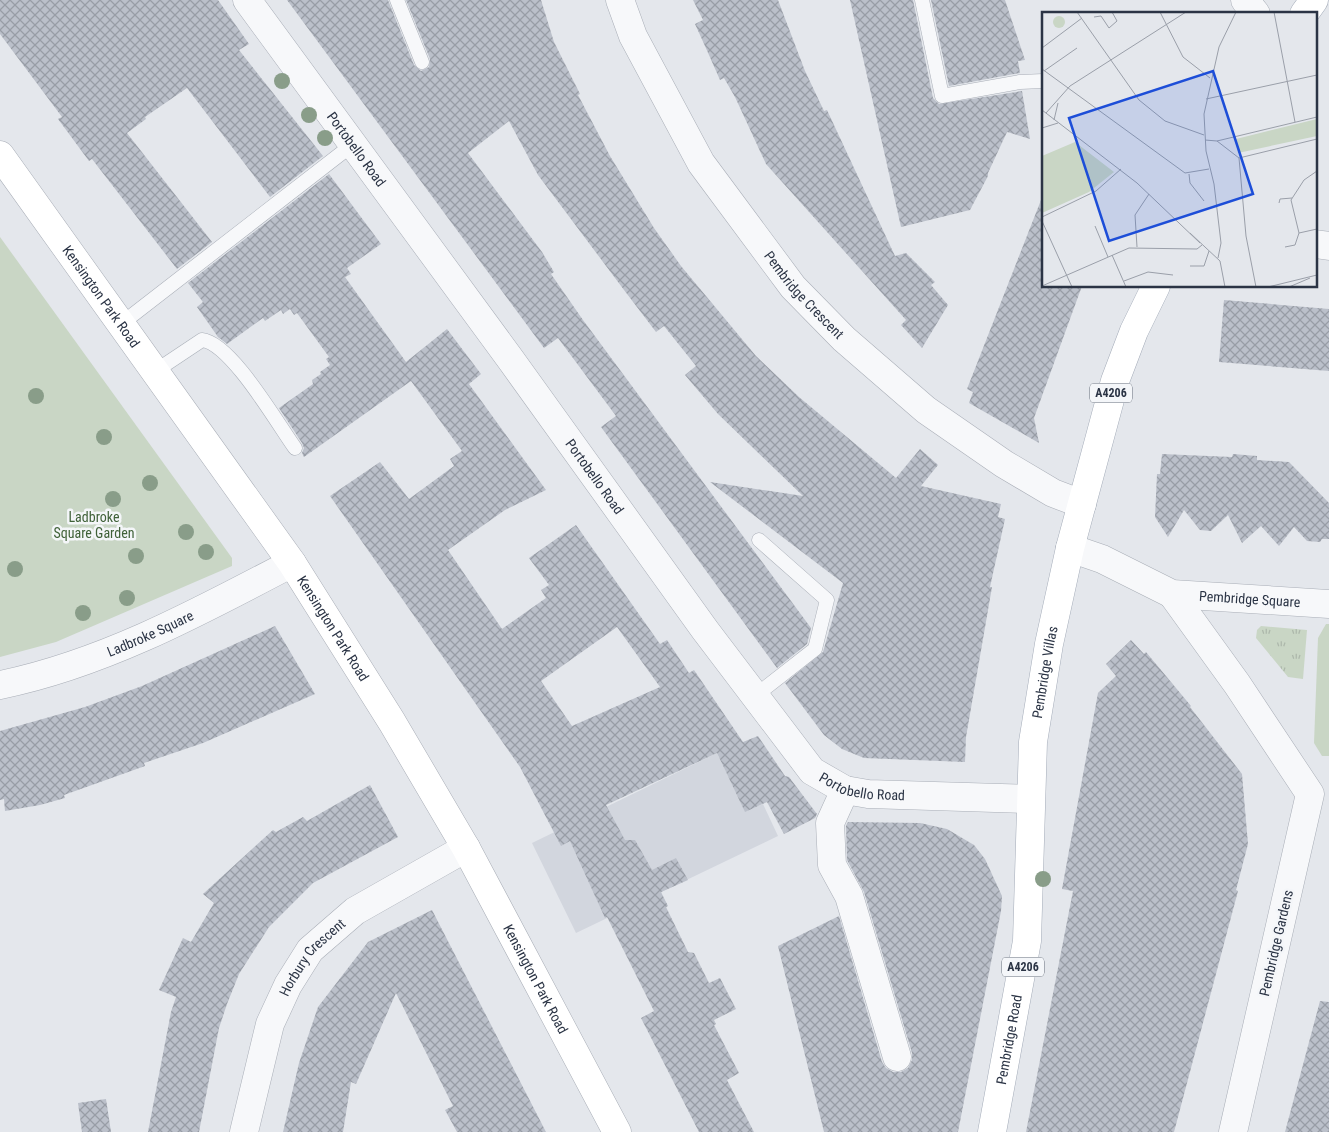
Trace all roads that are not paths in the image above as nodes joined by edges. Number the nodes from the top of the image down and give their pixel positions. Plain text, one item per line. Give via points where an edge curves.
1 (247, 0) edge
2 (397, 0) edge
3 (620, 0) edge
4 (922, 0) edge
5 (1245, 0) edge
6 (1314, 0) edge
7 (1254, 12) edge
8 (1305, 12) edge
9 (422, 62) dead end
10 (1042, 81) edge
11 (352, 145) junction
12 (0, 154) edge
13 (1316, 244) edge
14 (1329, 246) edge
15 (1155, 288) edge
16 (121, 324) junction
17 (154, 372) junction
18 (295, 448) dead end
19 (1082, 504) junction
20 (759, 540) dead end
21 (1070, 548) junction
22 (292, 563) junction
23 (1172, 594) junction
24 (1329, 604) edge
25 (0, 685) edge
26 (756, 696) junction
27 (1288, 760) joint
28 (845, 790) junction
29 (1320, 793) edge
30 (1030, 799) junction
31 (466, 848) junction
32 (897, 1057) dead end
33 (244, 1132) edge
34 (617, 1132) edge
35 (992, 1132) edge
36 (1233, 1132) edge

1 - 11 street, Portobello Road
2 - 9 lane
3 - 19 street, Pembridge Crescent via 633,36 701,163 793,287 844,339 926,410 1052,493
4 - 10 lane via 942,96
5 - 7 street
6 - 8 main road
11 - 16 lane
11 - 26 street, Portobello Road
12 - 16 main road, Kensington Park Road
13 - 14 street
15 - 19 main road, A4206 via 1115,381
16 - 17 main road, Kensington Park Road
17 - 18 lane via 202,340 210,341 222,349 248,380
17 - 22 main road, Kensington Park Road
19 - 21 main road, A4206
20 - 26 lane via 827,600 815,649
21 - 23 street, Pembridge Square via 1102,559
21 - 30 main road, Pembridge Villas / A4206 via 1033,742
22 - 25 street, Ladbroke Square via 111,652 74,666
22 - 31 main road, Kensington Park Road
23 - 24 street, Pembridge Square
23 - 27 street, Pembridge Square
26 - 28 street, Portobello Road via 812,771
27 - 29 street, Pembridge Gardens
28 - 30 street, Portobello Road via 868,794
28 - 32 street via 830,823 832,865 849,896
29 - 36 street, Pembridge Gardens
30 - 35 main road, Pembridge Road / A4206 via 1027,942
31 - 33 street, Horbury Crescent via 355,911 310,950 288,985 270,1024
31 - 34 main road, Kensington Park Road

